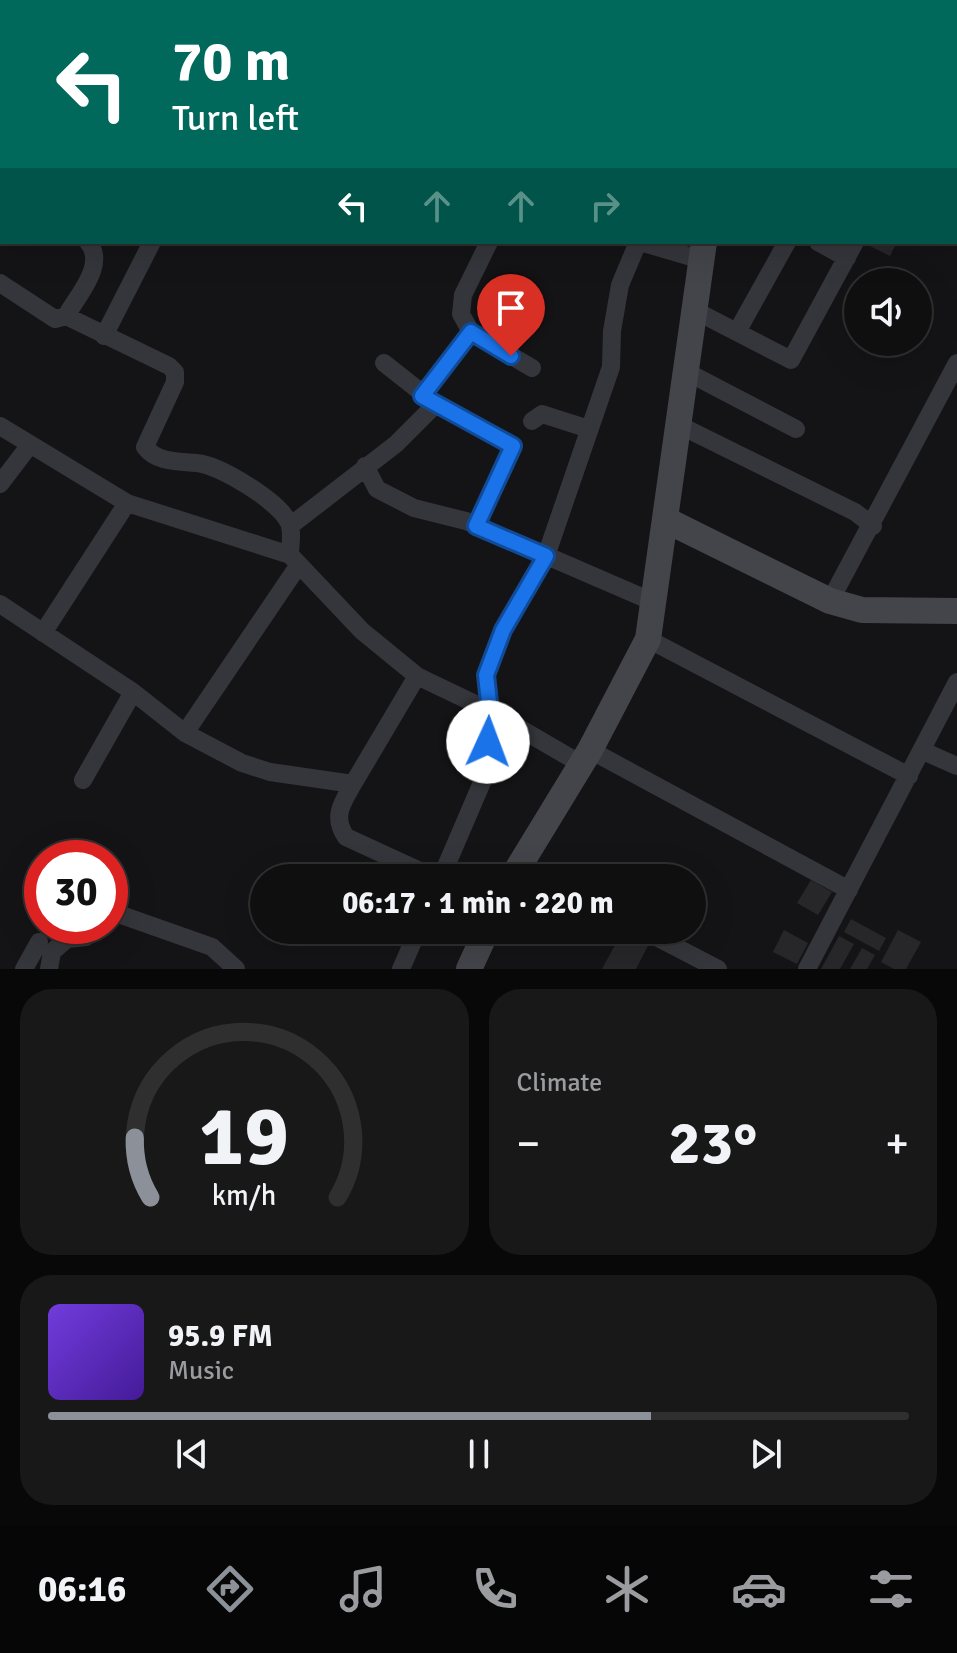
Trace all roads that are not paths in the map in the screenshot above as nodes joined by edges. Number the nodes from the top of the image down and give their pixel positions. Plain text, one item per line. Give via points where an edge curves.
1 (90, 244) edge
2 (151, 244) edge
3 (488, 244) edge
4 (638, 244) edge
5 (653, 244) edge
6 (786, 244) edge
7 (826, 244) edge
8 (851, 250) edge
9 (703, 251) edge
10 (0, 283) edge
11 (694, 310) junction
12 (66, 316) junction
13 (738, 330) junction
14 (471, 332) junction
15 (104, 336) junction
16 (384, 363) dead end
17 (957, 363) edge
18 (532, 368) dead end
19 (685, 371) junction
20 (429, 400) junction
21 (532, 421) dead end
22 (679, 425) junction
23 (0, 426) edge
24 (589, 429) junction
25 (796, 429) dead end
26 (29, 446) junction
27 (365, 466) junction
28 (0, 484) edge
29 (127, 503) junction
30 (666, 520) junction
31 (290, 526) junction
32 (476, 526) junction
33 (873, 526) junction
34 (546, 556) junction
35 (294, 560) junction
36 (651, 601) junction
37 (830, 601) junction
38 (0, 604) edge
39 (957, 611) edge
40 (43, 633) junction
41 (648, 639) junction
42 (417, 676) junction
43 (957, 682) edge
44 (133, 692) junction
45 (490, 711) junction
46 (185, 733) junction
47 (923, 751) junction
48 (585, 757) junction
49 (957, 766) edge
50 (909, 776) junction
51 (83, 780) dead end
52 (353, 784) junction
53 (405, 864) edge
54 (447, 864) edge
55 (521, 864) edge
56 (849, 890) junction
57 (128, 917) edge
58 (38, 944) edge
59 (61, 944) edge
60 (412, 944) edge
61 (481, 944) edge
62 (670, 944) edge
63 (24, 969) edge
64 (49, 969) edge
65 (236, 969) edge
66 (401, 969) edge
67 (469, 969) edge
68 (718, 969) edge
69 (807, 969) edge

1 - 12 street via 96,252 95,267
2 - 15 street
3 - 14 street via 463,295 461,314
4 - 24 street via 620,285 611,367
5 - 9 street
6 - 13 street
7 - 8 street
8 - 13 street via 791,360
9 - 11 street
10 - 12 street via 55,319
11 - 13 street
11 - 19 street
12 - 15 street
14 - 18 street
14 - 20 street
15 - 31 street via 175,372 145,441 148,452 219,470 280,508
16 - 20 street
17 - 33 street
19 - 22 street
19 - 25 street
20 - 27 street via 396,444
20 - 32 street via 513,446
21 - 24 street via 542,414
22 - 30 street
22 - 33 street via 855,512
23 - 26 street
24 - 34 street
26 - 28 street
26 - 29 street
27 - 31 street
27 - 32 street via 377,489 414,508
29 - 35 street
29 - 40 street
30 - 36 street
30 - 37 street
31 - 35 street
32 - 34 street
33 - 37 street
34 - 36 street
34 - 45 street via 503,630 486,675
35 - 42 street via 362,631
35 - 46 street
36 - 41 street
37 - 39 street via 862,610
38 - 40 street
40 - 44 street
41 - 48 street
41 - 50 street
42 - 45 street
42 - 52 street
43 - 47 street
44 - 46 street
44 - 51 street
45 - 48 street
45 - 54 street via 486,773
46 - 52 street via 270,772
47 - 49 street
47 - 50 street
48 - 55 street
48 - 56 street
50 - 56 street
52 - 53 street via 338,811 339,827 346,837
56 - 69 street
57 - 65 street via 212,947
58 - 63 street
59 - 64 street via 52,952
60 - 66 street
61 - 67 street
62 - 68 street

